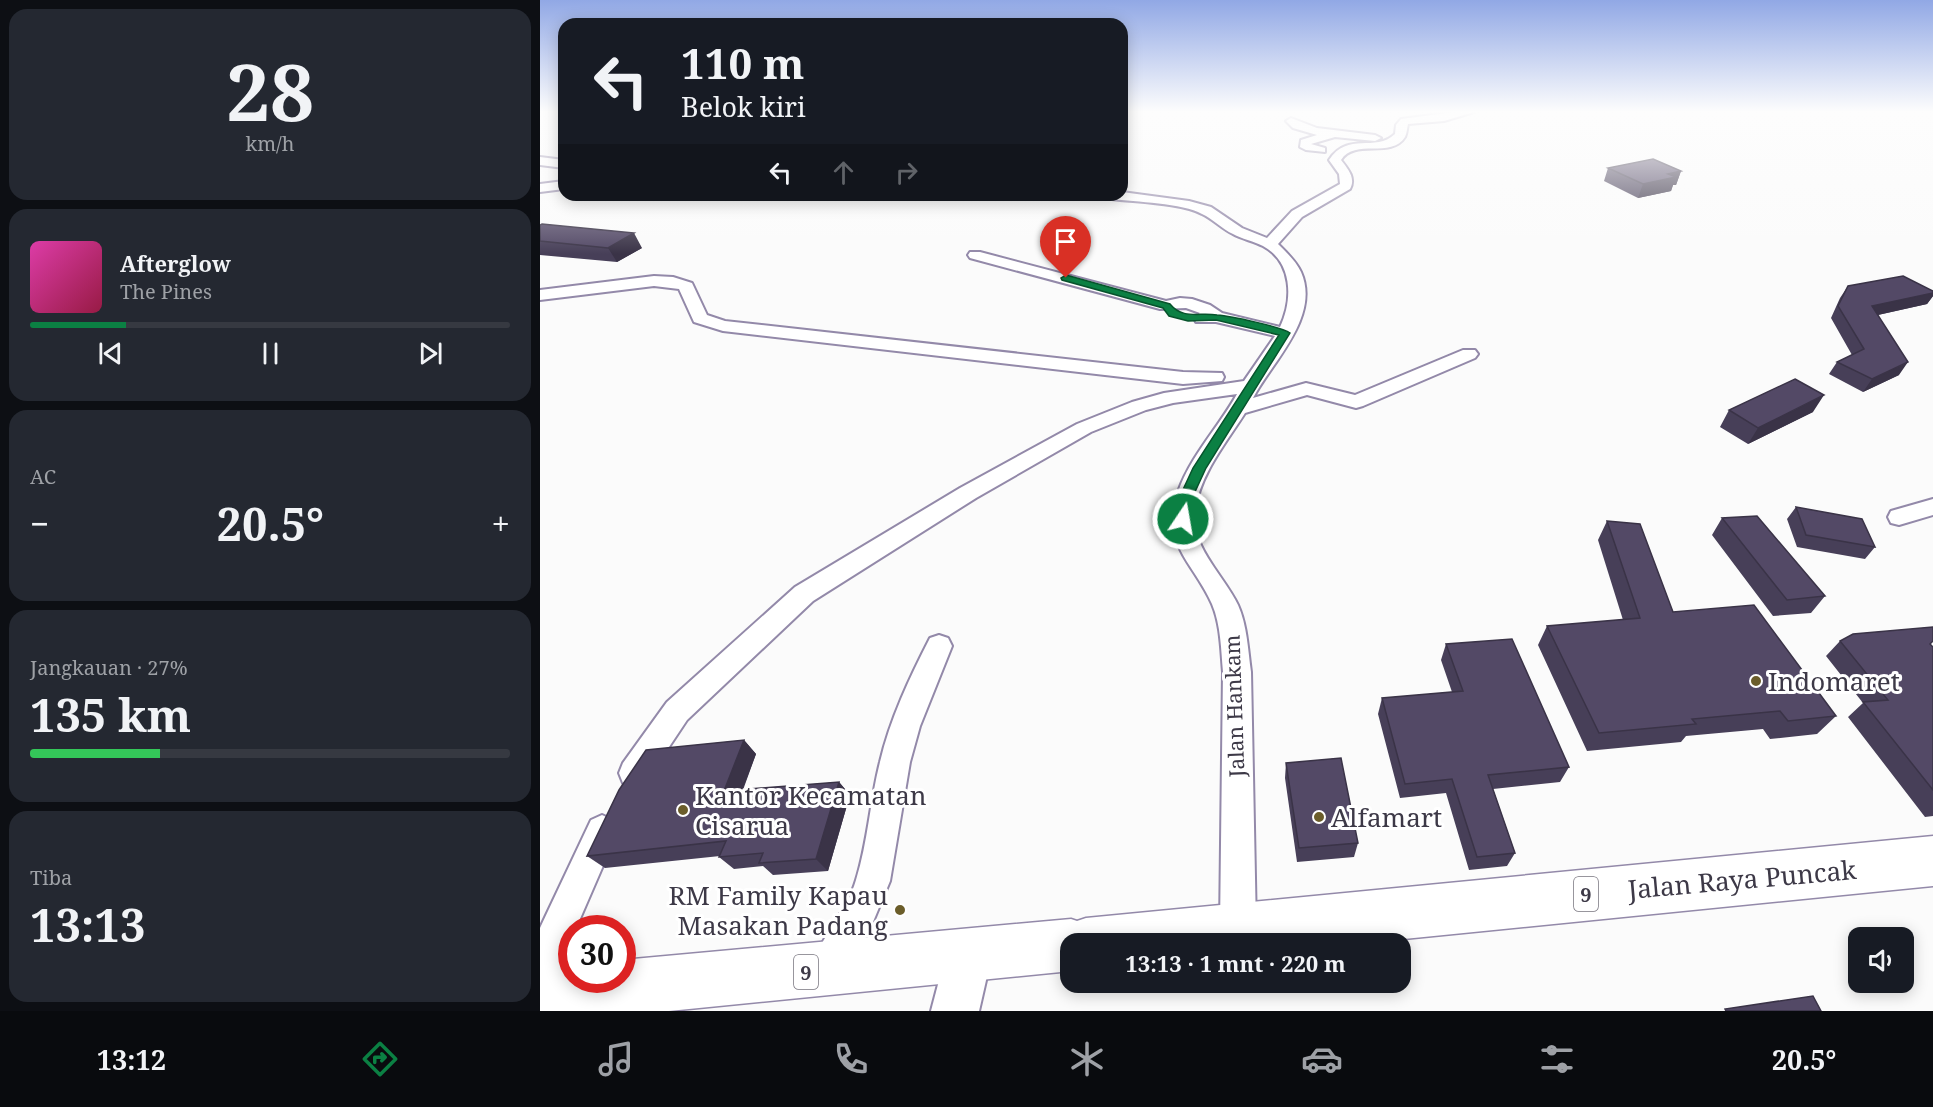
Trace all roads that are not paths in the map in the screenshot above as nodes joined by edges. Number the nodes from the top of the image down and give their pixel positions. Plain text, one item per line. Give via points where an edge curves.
1 (1335, 159) edge
2 (540, 162) edge
3 (558, 164) edge
4 (558, 186) edge
5 (540, 188) edge
6 (1128, 197) edge
7 (1270, 244) junction
8 (975, 255) dead end
9 (540, 295) edge
10 (1285, 333) junction
11 (1469, 354) dead end
12 (1254, 380) junction
13 (1238, 409) junction
14 (1933, 507) edge
15 (1899, 517) dead end
16 (939, 646) dead end
17 (1933, 861) edge
18 (1238, 929) junction
19 (1197, 933) edge
20 (1060, 946) edge
21 (969, 954) junction
22 (540, 969) edge
23 (826, 970) junction
24 (540, 996) edge
25 (955, 1011) edge

1 - 7 street via 1347,178 1346,186 1297,214
2 - 3 street
4 - 5 street
6 - 7 street via 1206,210 1237,231
7 - 10 street, Jalan Hankam via 1289,265 1296,280 1296,304
8 - 10 street via 1166,306 1173,314 1188,318 1216,317
9 - 12 street via 664,281 686,286 700,318 723,326 1183,378
10 - 12 street, Jalan Hankam
11 - 13 street via 1356,402 1306,389
12 - 13 street, Jalan Hankam
12 - 22 street via 1139,406 1084,428 968,493 804,594 677,711 616,800
13 - 18 street, Jalan Hankam via 1199,468 1183,519 1193,556 1224,603 1234,643
14 - 15 street
16 - 23 street via 905,726 867,900
17 - 18 highway, Jalan Raya Puncak / 9
18 - 19 highway, Jalan Raya Puncak / 9
20 - 21 highway, 9
21 - 23 highway, 9
21 - 25 main road
23 - 24 highway, 9

